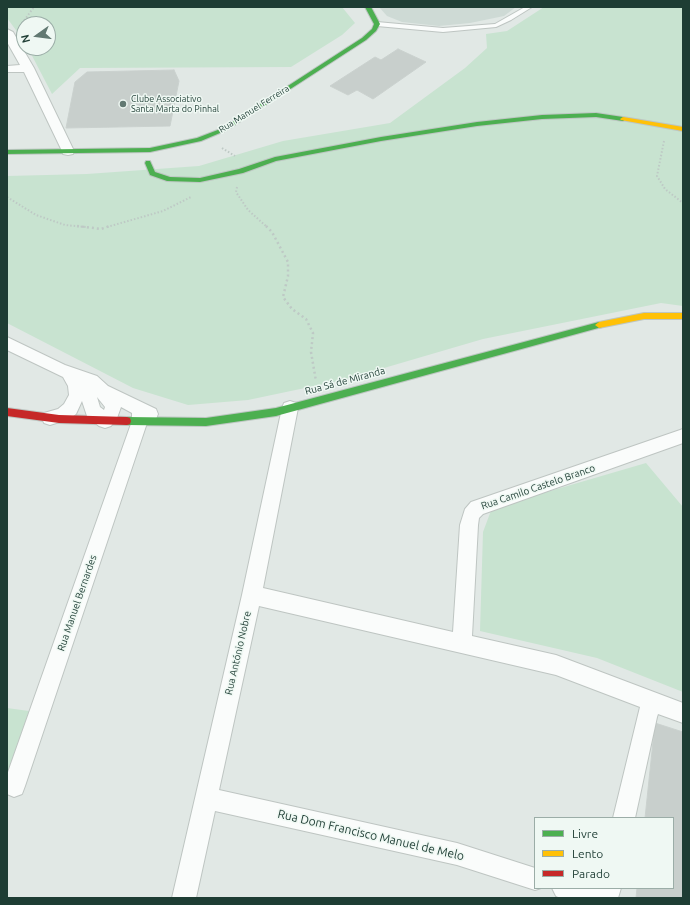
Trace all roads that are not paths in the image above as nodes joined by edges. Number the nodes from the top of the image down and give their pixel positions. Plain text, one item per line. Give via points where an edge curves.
1 (368, 7) edge
2 (529, 7) edge
3 (377, 24) junction
4 (8, 33) edge
5 (28, 68) junction
6 (7, 69) edge
7 (683, 129) edge
8 (68, 151) junction
9 (7, 152) edge
10 (148, 163) dead end
11 (683, 316) edge
12 (7, 343) edge
13 (65, 373) junction
14 (102, 391) junction
15 (290, 408) junction
16 (7, 412) edge
17 (140, 415) junction
18 (50, 418) junction
19 (105, 421) junction
20 (174, 421) joint
21 (683, 436) edge
22 (252, 596) junction
23 (462, 643) junction
24 (654, 701) junction
25 (683, 713) edge
26 (14, 786) dead end
27 (206, 798) junction
28 (624, 817) edge
29 (534, 879) edge
30 (567, 889) edge
31 (184, 898) edge
32 (594, 898) edge

1 - 3 street
2 - 3 lane via 496,25 443,30
3 - 8 street, Rua Manuel Ferreira via 364,40 225,129 199,140 150,150
4 - 5 street
5 - 6 street
5 - 8 street
7 - 10 street via 596,116 542,117 381,139 275,159 252,168 200,180 169,179 152,173
8 - 9 street, Rua Manuel Ferreira
11 - 15 street, Rua Sá de Miranda via 644,316 589,327
12 - 13 street
13 - 14 street via 91,381
13 - 18 street via 76,386 76,395 70,409
13 - 19 street via 88,393 94,411
14 - 17 street
14 - 19 street via 113,406
15 - 20 street, Rua Sá de Miranda via 206,422
15 - 22 street, Rua António Nobre
16 - 18 street
17 - 19 street
17 - 20 street
17 - 26 street, Rua Manuel Bernardes
18 - 19 street
21 - 23 street, Rua Camilo Castelo Branco via 477,508 469,525
22 - 23 street
22 - 27 street, Rua António Nobre
23 - 24 street via 556,665
24 - 25 street
24 - 28 street via 647,715
27 - 29 street, Rua Dom Francisco Manuel de Melo via 457,854
27 - 31 street, Rua António Nobre
30 - 32 street

